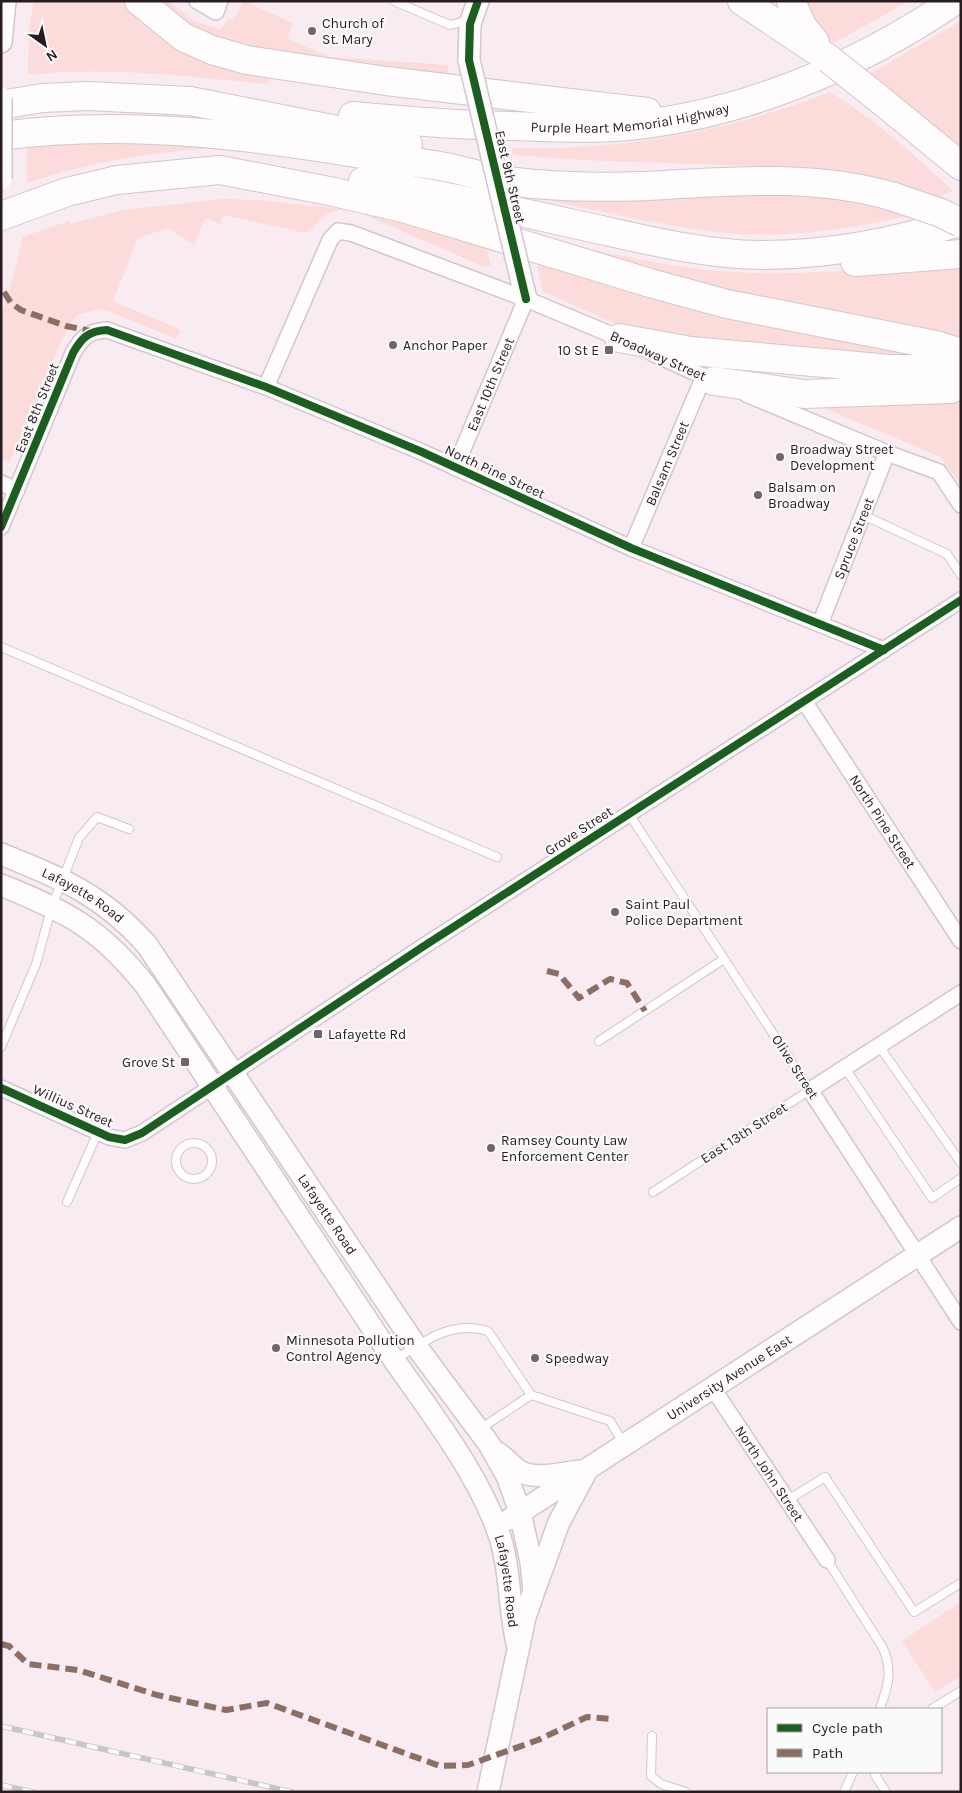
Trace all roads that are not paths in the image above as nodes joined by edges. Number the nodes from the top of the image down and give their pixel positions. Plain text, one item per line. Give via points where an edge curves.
1 (139, 1) edge
2 (197, 1) edge
3 (394, 1) edge
4 (742, 1) edge
5 (791, 1) edge
6 (926, 1) edge
7 (954, 1) edge
8 (218, 7) edge
9 (3, 8) edge
10 (475, 10) edge
11 (805, 38) junction
12 (1, 42) edge
13 (792, 85) junction
14 (1, 98) edge
15 (190, 101) junction
16 (1, 105) edge
17 (728, 106) junction
18 (1, 136) edge
19 (953, 160) edge
20 (220, 170) junction
21 (1, 179) edge
22 (860, 189) junction
23 (1, 216) edge
24 (961, 222) edge
25 (711, 251) junction
26 (961, 254) edge
27 (526, 299) junction
28 (91, 331) joint
29 (619, 338) junction
30 (961, 353) edge
31 (709, 379) junction
32 (961, 379) edge
33 (266, 386) junction
34 (961, 390) edge
35 (887, 453) junction
36 (456, 468) junction
37 (1, 483) edge
38 (18, 490) junction
39 (961, 505) edge
40 (863, 515) junction
41 (1, 527) edge
42 (630, 548) junction
43 (961, 574) edge
44 (961, 600) edge
45 (820, 624) junction
46 (1, 647) edge
47 (884, 650) junction
48 (804, 701) junction
49 (629, 814) junction
50 (129, 829) dead end
51 (1, 854) edge
52 (497, 858) dead end
53 (64, 879) junction
54 (1, 885) edge
55 (52, 906) junction
56 (961, 941) edge
57 (724, 959) junction
58 (961, 993) edge
59 (599, 1040) dead end
60 (879, 1046) junction
61 (1, 1047) edge
62 (845, 1068) junction
63 (233, 1071) junction
64 (211, 1086) junction
65 (1, 1088) edge
66 (810, 1090) junction
67 (98, 1132) junction
68 (961, 1163) edge
69 (205, 1175) joint
70 (961, 1178) edge
71 (653, 1192) dead end
72 (67, 1202) dead end
73 (961, 1227) edge
74 (918, 1255) junction
75 (961, 1322) edge
76 (416, 1346) junction
77 (394, 1360) junction
78 (712, 1387) junction
79 (531, 1394) junction
80 (484, 1437) junction
81 (624, 1445) junction
82 (588, 1469) junction
83 (788, 1500) junction
84 (520, 1512) junction
85 (497, 1527) junction
86 (827, 1560) joint
87 (961, 1583) edge
88 (534, 1591) junction
89 (518, 1650) junction
90 (961, 1691) edge
91 (880, 1708) edge
92 (934, 1708) edge
93 (652, 1736) dead end
94 (852, 1773) edge
95 (876, 1773) edge
96 (488, 1792) edge
97 (686, 1792) edge
98 (844, 1792) edge
99 (886, 1792) edge

1 - 17 highway via 170,28 197,44 267,64 668,114
2 - 8 street
3 - 10 lane via 450,25
4 - 11 highway
5 - 11 highway
6 - 13 highway via 850,55
7 - 13 highway, Purple Heart Memorial Highway via 865,53
9 - 12 main road
10 - 27 main road, East 9th Street, bridge via 468,42 469,60
11 - 19 highway, bridge
13 - 17 highway, Purple Heart Memorial Highway
14 - 21 main road, bridge
15 - 16 highway via 87,96 42,98
15 - 17 highway, Purple Heart Memorial Highway via 458,126 564,128 641,124
15 - 22 highway via 520,168 794,176 845,182
18 - 22 highway via 77,128 158,131 349,151 516,182 634,186 779,180
20 - 23 highway via 118,180 67,192
20 - 25 highway via 340,176
20 - 30 highway via 394,206 727,304 936,345
22 - 24 highway, bridge via 894,197
24 - 25 highway via 896,239 837,249 760,255
25 - 26 highway via 832,262
27 - 29 street, Broadway Street
27 - 33 street, Broadway Street via 351,233 338,231 330,240
27 - 36 street, East 10th Street
28 - 33 street, North Pine Street via 107,330 120,334
28 - 38 street, East 8th Street via 73,352
29 - 31 street, Broadway Street
29 - 32 highway via 690,351 916,369
31 - 34 highway via 804,394
31 - 35 street, Broadway Street
31 - 42 street, Balsam Street
33 - 36 street, North Pine Street
35 - 39 street, Broadway Street via 939,472
35 - 40 street, Spruce Street
36 - 42 street, North Pine Street
37 - 38 street
38 - 41 street, East 8th Street
40 - 43 lane via 947,554
40 - 45 street, Spruce Street
42 - 45 street, North Pine Street
44 - 47 street, Grove Street
45 - 47 street, North Pine Street
46 - 52 lane
47 - 48 street, Grove Street
48 - 49 street, Grove Street
48 - 56 street, North Pine Street
49 - 57 lane, Olive Street
49 - 63 street, Grove Street
50 - 53 lane via 97,817 79,838
51 - 53 main road, Lafayette Road
53 - 55 lane
53 - 63 main road, Lafayette Road via 110,908 147,945
54 - 55 main road, Lafayette Road
55 - 61 lane via 36,964
55 - 64 main road, Lafayette Road via 94,932 129,964
57 - 59 lane
57 - 66 lane, Olive Street
58 - 60 street, East 13th Street
60 - 62 street, East 13th Street
60 - 68 lane
62 - 66 street, East 13th Street
62 - 70 lane via 932,1198
63 - 64 street, Grove Street
63 - 76 main road, Lafayette Road
64 - 67 street, Willius Street via 142,1133 125,1140
64 - 77 main road, Lafayette Road
65 - 67 street, Willius Street
66 - 71 lane, East 13th Street
66 - 74 street, Olive Street
67 - 72 lane
69 - 69 lane via 212,1164 210,1152 199,1143 184,1146 176,1158 179,1170 190,1178
73 - 74 main road, University Avenue East
74 - 75 street, Olive Street
74 - 78 main road, University Avenue East
76 - 77 lane
76 - 79 lane via 441,1332 471,1326 488,1330
76 - 80 main road, Lafayette Road
77 - 85 main road, Lafayette Road via 462,1461
78 - 81 main road, University Avenue East
78 - 83 street, North John Street
79 - 80 lane
79 - 81 lane via 610,1421
80 - 82 main road via 519,1471 531,1475
80 - 84 main road, Lafayette Road via 507,1476
81 - 82 main road, University Avenue East
82 - 84 main road, University Avenue East
82 - 88 main road via 559,1522
83 - 86 street, North John Street
83 - 87 lane via 825,1477 914,1612
84 - 85 main road, University Avenue East
84 - 88 main road, Lafayette Road
85 - 89 main road, Lafayette Road via 508,1571 511,1615
86 - 91 lane via 890,1664
88 - 89 main road, Lafayette Road
89 - 96 main road, Lafayette Road
90 - 92 lane
93 - 97 lane via 651,1776 661,1784
94 - 98 lane
95 - 99 lane

